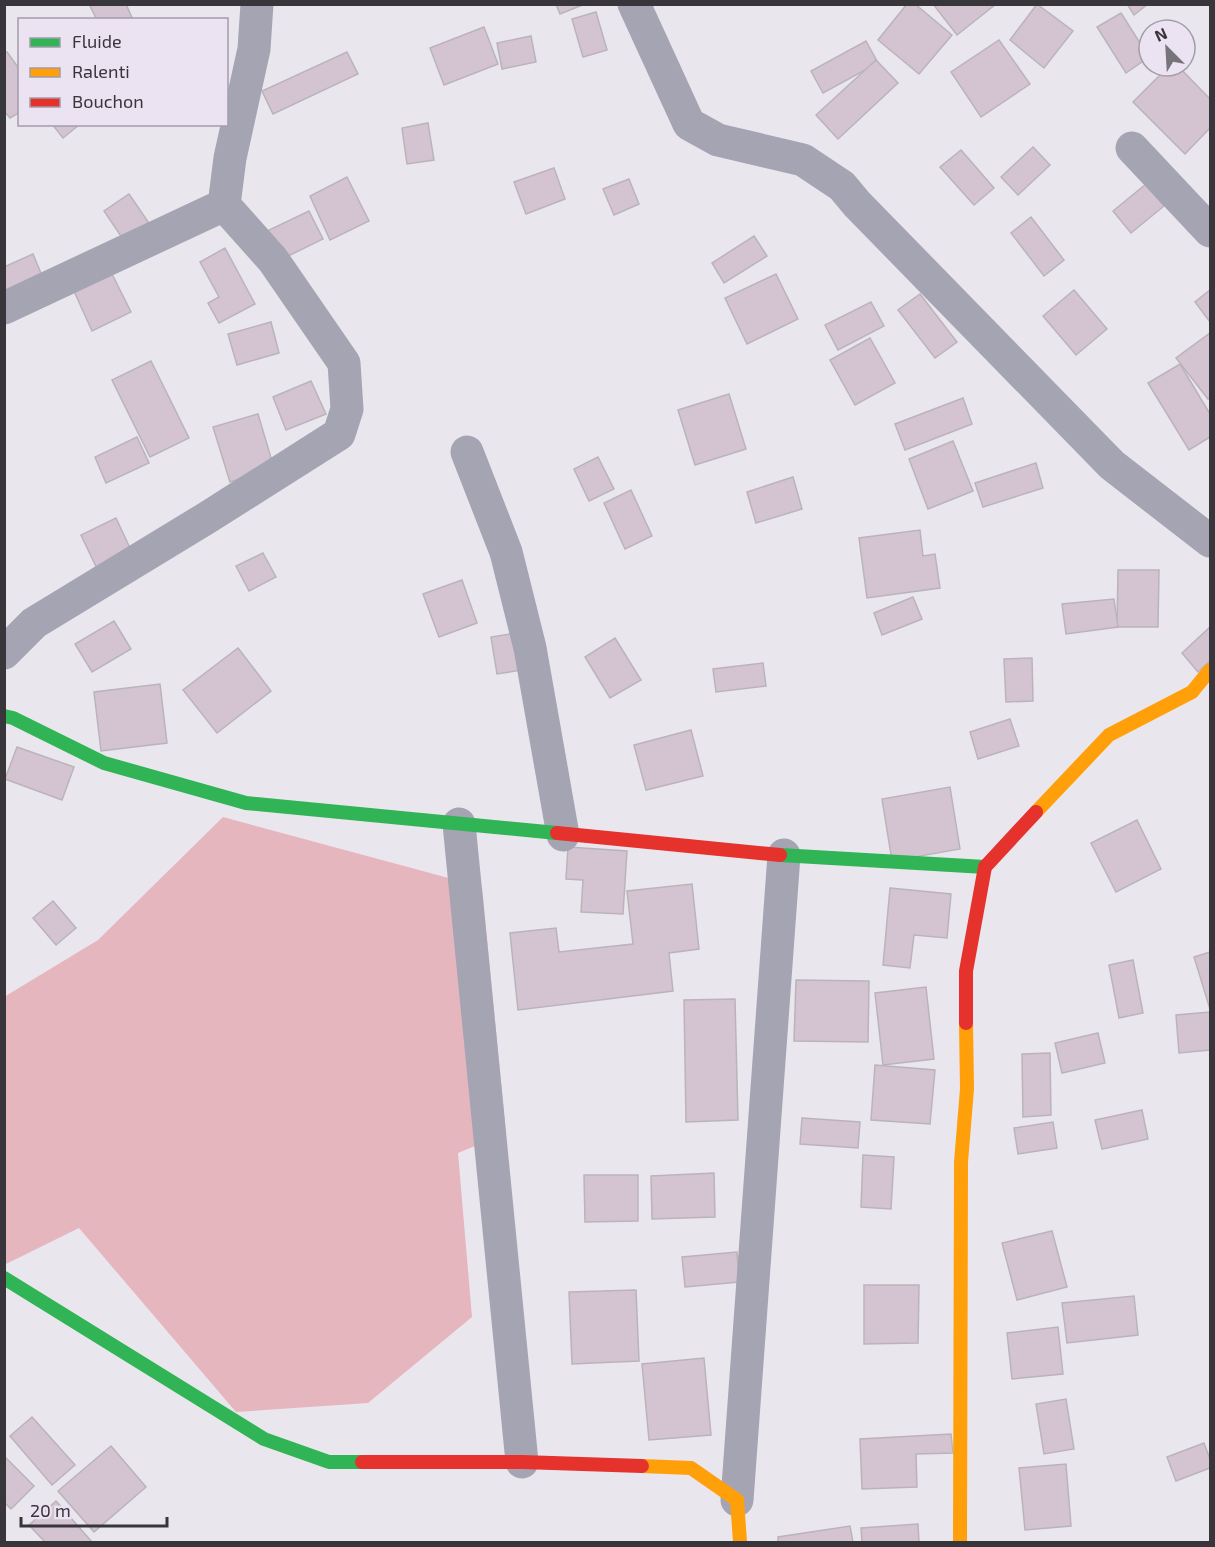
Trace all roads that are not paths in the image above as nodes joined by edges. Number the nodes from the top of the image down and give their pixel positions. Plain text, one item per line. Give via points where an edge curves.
1 (257, 4) edge
2 (634, 4) edge
3 (1132, 148) dead end
4 (224, 205) junction
5 (1210, 231) edge
6 (4, 308) edge
7 (467, 452) dead end
8 (1210, 541) edge
9 (4, 653) edge
10 (1210, 670) edge
11 (4, 716) edge
12 (459, 824) junction
13 (563, 835) junction
14 (784, 855) junction
15 (985, 867) junction
16 (4, 1278) edge
17 (522, 1462) junction
18 (738, 1500) junction
19 (740, 1542) edge
20 (960, 1542) edge

1 - 4 street via 254,49
2 - 8 street via 689,124 718,140 803,160 842,186 1112,465
3 - 5 street
4 - 6 street
4 - 9 street via 273,260 344,363 347,409 339,434 34,623
7 - 13 street via 506,552 530,648
10 - 15 street via 1192,692 1109,735
11 - 12 street via 104,763 246,803
12 - 13 street
12 - 17 street
13 - 14 street
14 - 15 street
14 - 18 street
15 - 20 street via 966,971
16 - 17 street via 264,1439 329,1462
17 - 18 street via 691,1468
18 - 19 street

